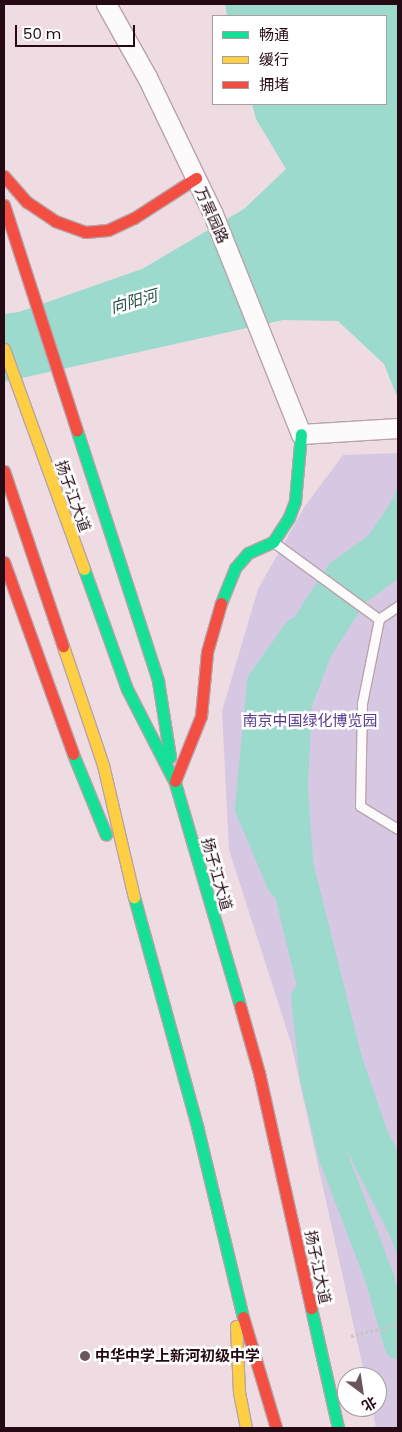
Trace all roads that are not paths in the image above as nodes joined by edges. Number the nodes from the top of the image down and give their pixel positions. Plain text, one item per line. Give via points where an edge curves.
1 (106, 4) edge
2 (4, 176) edge
3 (196, 178) junction
4 (4, 205) edge
5 (4, 349) edge
6 (393, 428) edge
7 (300, 434) junction
8 (4, 471) edge
9 (273, 542) junction
10 (4, 562) edge
11 (398, 606) edge
12 (379, 619) junction
13 (175, 783) junction
14 (398, 829) edge
15 (137, 910) junction
16 (234, 1290) junction
17 (246, 1428) edge
18 (276, 1428) edge
19 (338, 1428) edge

1 - 3 street, 万景园路 via 147,77
2 - 3 highway via 34,207 55,221 85,232 108,230 134,218
3 - 7 street, 万景园路
4 - 13 highway via 158,681
5 - 13 highway, 扬子江大道 via 127,689
6 - 7 street
7 - 9 highway via 295,501
8 - 15 highway via 103,764
9 - 12 lane
9 - 13 highway via 248,553 235,568 220,605 207,652 201,716
10 - 15 highway via 76,764
11 - 12 lane
12 - 14 lane via 362,703 360,806
13 - 19 highway, 扬子江大道 via 259,1073
15 - 16 highway via 198,1126
16 - 17 highway via 239,1392
16 - 18 highway

